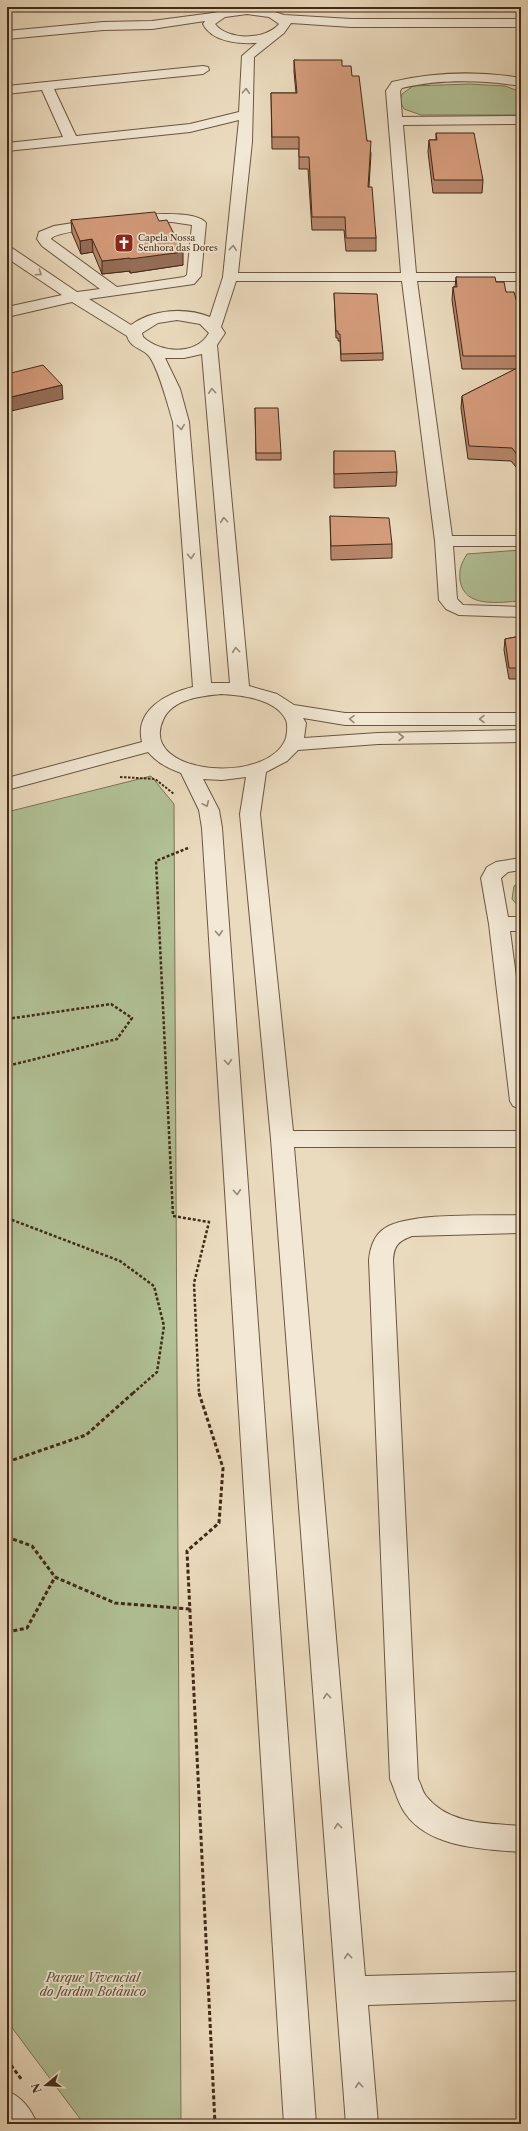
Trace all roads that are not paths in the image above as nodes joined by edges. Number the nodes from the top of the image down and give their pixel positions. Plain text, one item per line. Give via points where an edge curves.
1 (233, 9) edge
2 (264, 10) edge
3 (217, 16) junction
4 (521, 23) edge
5 (152, 25) junction
6 (279, 28) junction
7 (214, 32) junction
8 (7, 35) edge
9 (203, 70) dead end
10 (521, 82) edge
11 (46, 86) junction
12 (7, 90) edge
13 (245, 115) junction
14 (521, 120) edge
15 (395, 121) junction
16 (190, 128) junction
17 (218, 134) dead end
18 (231, 138) dead end
19 (71, 140) junction
20 (245, 142) junction
21 (7, 147) edge
22 (7, 251) edge
23 (230, 277) junction
24 (409, 278) junction
25 (521, 278) edge
26 (113, 291) junction
27 (74, 297) junction
28 (7, 312) edge
29 (214, 327) junction
30 (135, 334) junction
31 (209, 345) junction
32 (154, 351) junction
33 (444, 541) junction
34 (521, 542) edge
35 (521, 612) edge
36 (202, 689) junction
37 (240, 689) junction
38 (288, 710) junction
39 (521, 719) edge
40 (521, 736) edge
41 (153, 745) junction
42 (293, 745) junction
43 (188, 769) junction
44 (257, 769) junction
45 (7, 784) edge
46 (521, 864) edge
47 (499, 924) junction
48 (521, 924) edge
49 (521, 1101) edge
50 (282, 1139) junction
51 (521, 1139) edge
52 (521, 1224) edge
53 (521, 1839) edge
54 (521, 1986) edge
55 (351, 1991) junction
56 (7, 2106) edge
57 (21, 2124) edge
58 (300, 2124) edge
59 (362, 2124) edge

1 - 2 street
1 - 3 street
2 - 6 street
3 - 5 street
3 - 7 street via 209,24
4 - 6 street via 351,23
5 - 7 street
5 - 8 street via 103,26
6 - 7 street via 263,38 239,39
13 -> 6 street via 248,56
9 - 11 street
10 - 15 street via 489,79 405,82 397,85 394,91
11 - 12 street
11 - 19 street
13 - 16 street
13 - 20 street
14 - 15 street
15 - 24 street
16 - 17 street
16 - 19 street
18 - 20 street
19 - 21 street
23 -> 20 street
22 -> 27 street
23 - 24 street
23 - 29 street
24 - 25 street
24 - 33 street
26 - 26 street via 189,281 194,276 199,224 191,220 166,218 54,230 44,235 47,243
26 - 27 street
27 - 28 street
27 - 30 street
29 - 30 street via 206,320 193,316 161,316 138,326
29 - 31 street via 217,333
30 - 32 street via 136,340
31 - 32 street via 184,353
37 -> 31 street
32 -> 36 street via 172,390 181,422
33 - 34 street
33 - 35 street via 448,600 452,605 465,611
36 - 37 street
36 - 41 street via 164,705 153,717 149,731
37 - 38 street via 276,700
39 -> 38 street via 345,719
38 - 42 street via 295,721 297,733
42 -> 40 street via 381,737
41 - 43 street via 161,755
41 - 45 street
42 - 44 street via 279,759
43 - 44 street via 211,774 234,774
43 -> 58 street via 209,810 212,828
44 - 50 street via 250,814
46 - 47 street via 494,870 491,878
47 - 48 street
47 - 49 street
50 - 51 street
55 -> 50 street
52 - 53 street via 412,1227 399,1231 386,1240 381,1248 404,1779 416,1805 438,1824 467,1834
54 - 55 street
59 -> 55 street
56 - 57 street

